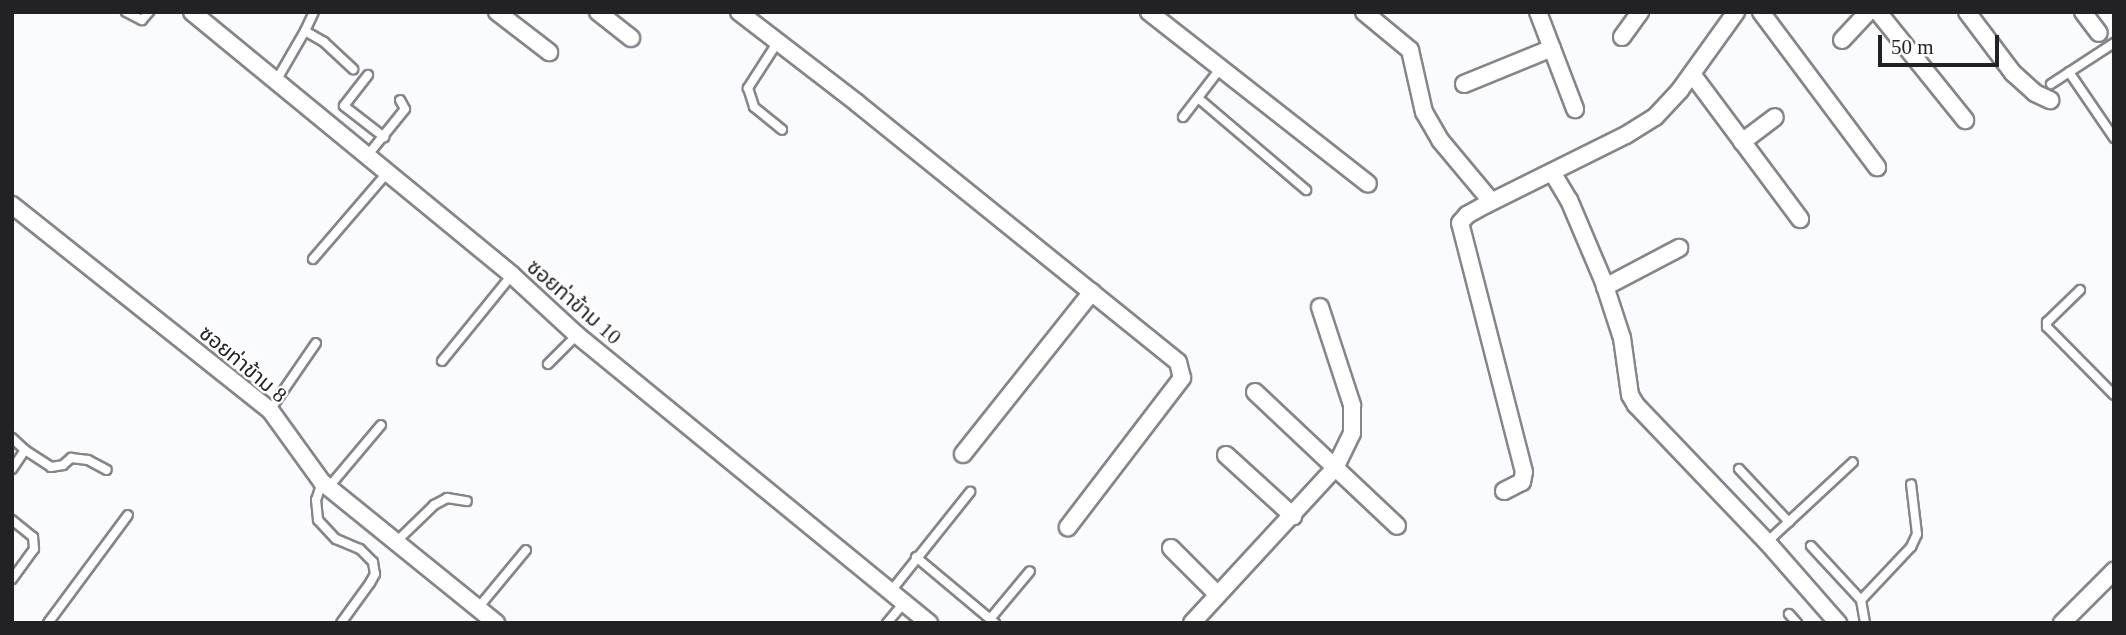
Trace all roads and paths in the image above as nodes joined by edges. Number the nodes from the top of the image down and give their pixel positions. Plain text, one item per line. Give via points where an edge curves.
1 (125, 12) edge
2 (149, 12) edge
3 (192, 12) edge
4 (314, 12) edge
5 (497, 12) edge
6 (598, 12) edge
7 (739, 12) edge
8 (1149, 12) edge
9 (1364, 12) edge
10 (1538, 12) edge
11 (1640, 12) edge
12 (1737, 12) edge
13 (1761, 12) edge
14 (1868, 12) edge
15 (1878, 12) edge
16 (1967, 12) edge
17 (2083, 12) edge
18 (305, 32) junction
19 (2099, 33) dead end
20 (1622, 37) dead end
21 (631, 38) dead end
22 (1842, 40) dead end
23 (777, 43) junction
24 (2114, 43) edge
25 (1552, 48) junction
26 (549, 52) dead end
27 (353, 69) dead end
28 (1220, 69) junction
29 (2069, 72) junction
30 (1692, 74) junction
31 (368, 75) dead end
32 (276, 81) junction
33 (1464, 84) dead end
34 (2051, 92) joint
35 (1198, 98) junction
36 (400, 100) dead end
37 (1575, 108) dead end
38 (1183, 117) dead end
39 (1775, 117) dead end
40 (1965, 120) dead end
41 (782, 130) dead end
42 (384, 137) junction
43 (2114, 138) edge
44 (1742, 142) junction
45 (367, 156) junction
46 (1878, 167) dead end
47 (1552, 172) junction
48 (386, 174) junction
49 (1368, 184) dead end
50 (1306, 190) dead end
51 (1491, 201) junction
52 (12, 205) edge
53 (1800, 219) dead end
54 (1679, 248) dead end
55 (313, 259) dead end
56 (512, 275) junction
57 (1605, 287) junction
58 (2080, 290) dead end
59 (1092, 292) junction
60 (1320, 307) dead end
61 (577, 335) junction
62 (316, 343) dead end
63 (442, 361) dead end
64 (548, 364) dead end
65 (1255, 392) dead end
66 (2114, 395) edge
67 (270, 410) junction
68 (382, 425) dead end
69 (12, 439) edge
70 (24, 450) junction
71 (963, 454) dead end
72 (1226, 455) dead end
73 (1853, 462) dead end
74 (1335, 468) junction
75 (1739, 469) dead end
76 (12, 470) edge
77 (107, 470) dead end
78 (1912, 484) dead end
79 (325, 485) junction
80 (1504, 491) dead end
81 (970, 492) dead end
82 (467, 501) dead end
83 (128, 515) dead end
84 (1293, 516) junction
85 (12, 520) edge
86 (1789, 522) junction
87 (1397, 526) dead end
88 (1068, 527) dead end
89 (395, 542) junction
90 (1767, 542) junction
91 (1811, 546) dead end
92 (1171, 548) dead end
93 (526, 550) dead end
94 (916, 557) junction
95 (1030, 571) dead end
96 (2114, 571) edge
97 (12, 579) edge
98 (891, 591) junction
99 (1218, 596) junction
100 (1861, 600) junction
101 (904, 603) junction
102 (478, 608) junction
103 (1789, 614) dead end
104 (993, 621) edge
105 (2066, 621) edge
106 (48, 623) edge
107 (341, 623) edge
108 (496, 623) edge
109 (887, 623) edge
110 (929, 623) edge
111 (1192, 623) edge
112 (1797, 623) edge
113 (1838, 623) edge
114 (1865, 623) edge

1 - 2 lane via 142,20
3 - 32 street, ซอยท่าข้าม 10
4 - 18 lane
5 - 26 street
6 - 21 street
7 - 23 street
8 - 28 street
9 - 51 street via 1410,50 1424,112 1440,140
10 - 25 street
11 - 20 street
12 - 30 street
13 - 46 street
14 - 22 street
15 - 40 street
16 - 34 street via 2013,73 2035,93
17 - 19 street
18 - 27 lane via 324,42
18 - 32 lane
23 - 41 lane via 748,88 754,107
23 - 59 street
24 - 29 lane
25 - 33 street
25 - 37 street
28 - 35 lane
28 - 49 street
29 - 34 lane
29 - 43 lane
30 - 44 street
30 - 47 street via 1655,117
31 - 42 lane via 344,106
32 - 45 street, ซอยท่าข้าม 10
35 - 38 lane
35 - 50 lane
36 - 42 lane via 405,109
39 - 44 street
42 - 45 lane
44 - 53 street
45 - 48 street, ซอยท่าข้าม 10
47 - 51 street
47 - 57 street via 1588,241
48 - 55 lane
48 - 56 street, ซอยท่าข้าม 10
51 - 80 street via 1460,223 1524,472 1522,482
52 - 67 street, ซอยท่าข้าม 8
54 - 57 street
56 - 61 street, ซอยท่าข้าม 10
56 - 63 lane
57 - 90 street via 1636,405
58 - 66 lane via 2047,327
59 - 71 street
59 - 88 street via 1178,362 1183,374
60 - 74 street via 1352,405 1352,433
61 - 64 lane
61 - 98 street, ซอยท่าข้าม 10
62 - 67 lane
65 - 74 street
67 - 79 street, ซอยท่าข้าม 8
68 - 79 lane
69 - 70 lane
70 - 76 lane
70 - 77 lane via 51,467 71,458
72 - 84 street
73 - 86 lane
74 - 84 street
74 - 87 street
75 - 86 lane
78 - 100 lane via 1917,534 1911,547
79 - 89 street, ซอยท่าข้าม 8
79 - 107 lane via 316,500 318,520 336,539 360,549 373,562 374,574
81 - 94 lane
82 - 89 lane via 447,498 434,505
83 - 106 lane
84 - 99 street
85 - 97 lane via 33,537 34,550
86 - 90 lane
89 - 102 street, ซอยท่าข้าม 8
90 - 113 street
91 - 100 lane
92 - 99 street
93 - 102 lane
94 - 98 lane
94 - 104 lane
95 - 104 lane
96 - 105 street
98 - 101 street, ซอยท่าข้าม 10
99 - 111 street
100 - 114 lane
101 - 109 lane
101 - 110 street, ซอยท่าข้าม 10
102 - 108 street, ซอยท่าข้าม 8
103 - 112 lane

